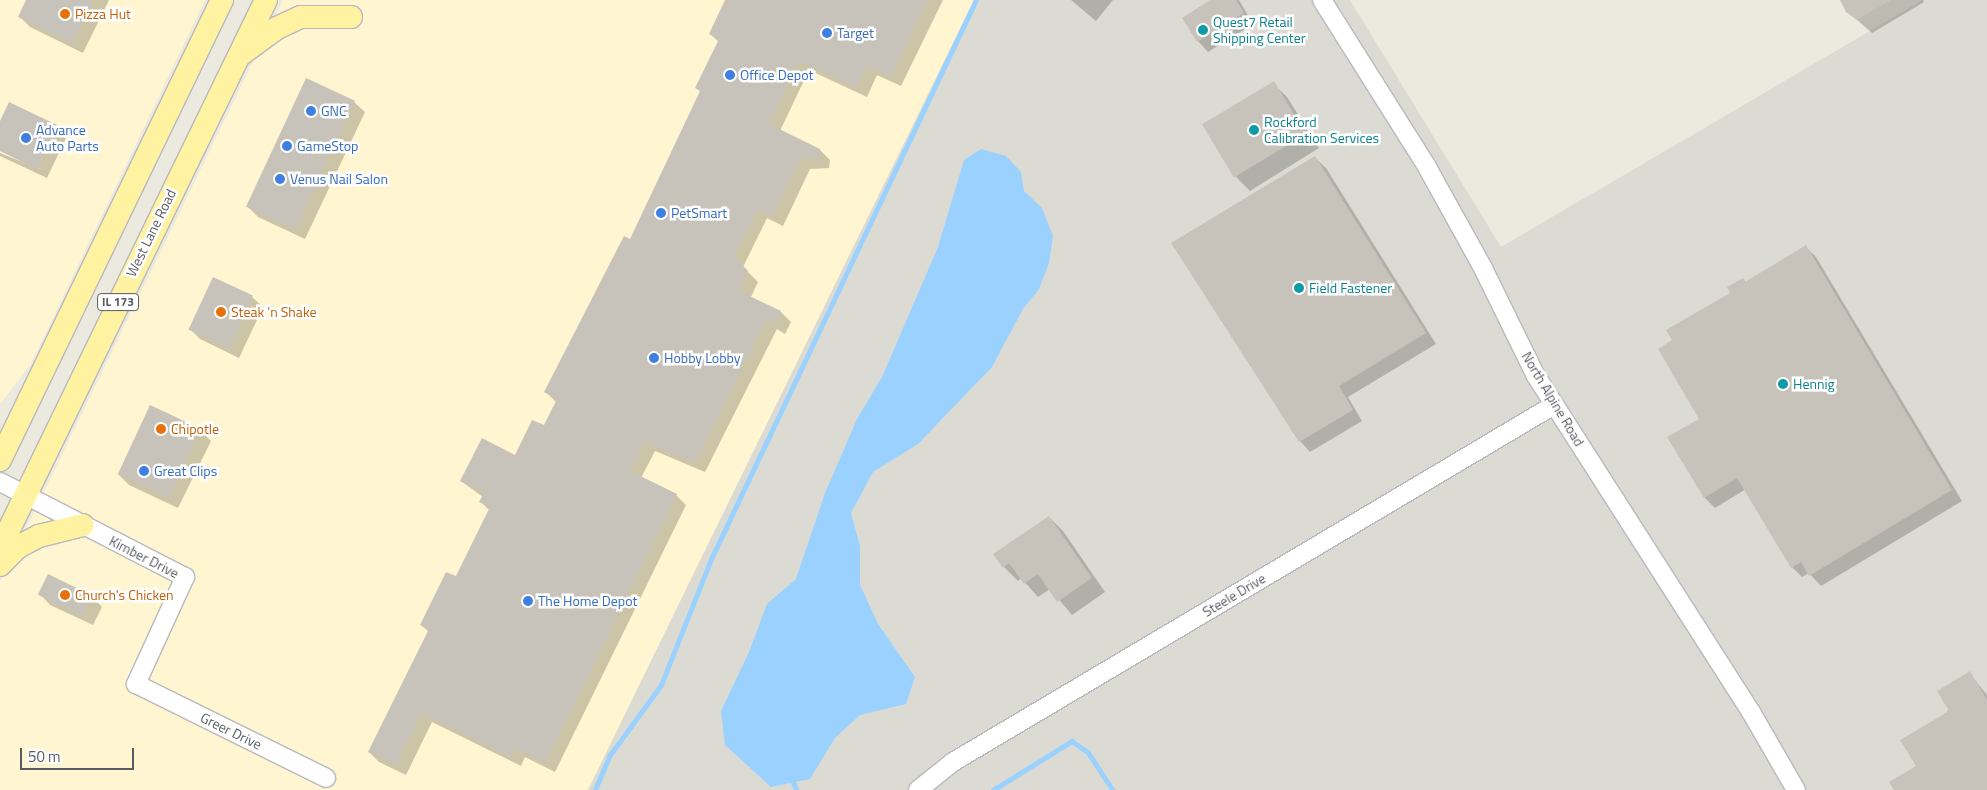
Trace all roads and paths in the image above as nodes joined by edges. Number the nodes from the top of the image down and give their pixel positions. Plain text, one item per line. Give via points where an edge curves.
1 (211, 0) edge
2 (222, 0) edge
3 (266, 0) edge
4 (332, 0) edge
5 (1322, 0) edge
6 (211, 24) junction
7 (238, 57) junction
8 (42, 372) junction
9 (1554, 405) junction
10 (0, 422) edge
11 (0, 460) edge
12 (0, 482) edge
13 (26, 495) junction
14 (83, 525) junction
15 (0, 548) edge
16 (0, 566) edge
17 (136, 684) joint
18 (326, 778) dead end
19 (918, 790) edge
20 (1796, 790) edge

1 - 6 main road
2 - 6 main road, IL 173
3 - 7 main road, West Lane Road / IL 173
4 - 7 main road via 351,17 301,17 277,28
5 - 9 street, North Alpine Road via 1427,167
6 - 8 main road, IL 173
7 - 13 main road, West Lane Road / IL 173
8 - 10 main road via 13,412
8 - 11 main road, IL 173
9 - 19 street, Steele Drive via 953,762
9 - 20 street, North Alpine Road via 1751,712
12 - 13 street, Kimber Drive
13 - 14 street, Kimber Drive
13 - 15 main road, West Lane Road / IL 173
14 - 16 main road via 39,536 18,547
14 - 17 street, Kimber Drive via 185,577
17 - 18 street, Greer Drive

